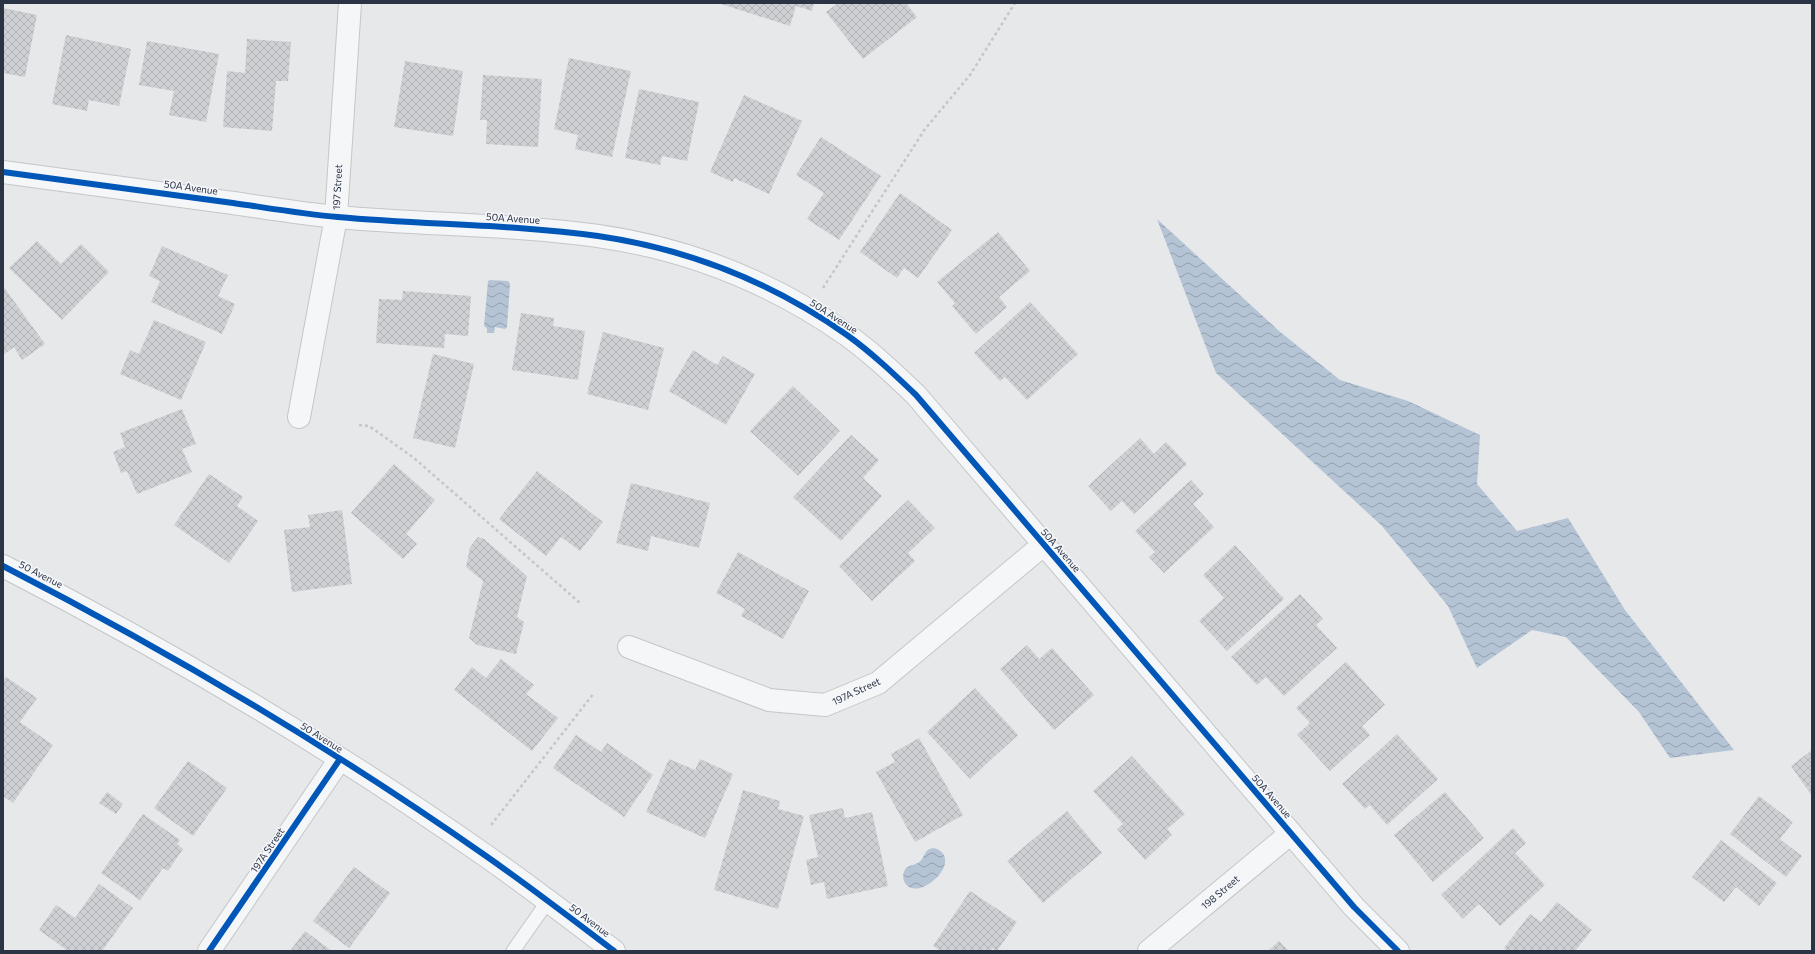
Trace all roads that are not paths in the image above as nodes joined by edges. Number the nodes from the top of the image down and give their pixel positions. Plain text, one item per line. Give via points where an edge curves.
1 (350, 3) edge
2 (3, 172) edge
3 (336, 217) junction
4 (299, 417) dead end
5 (1043, 545) junction
6 (3, 566) edge
7 (630, 647) dead end
8 (340, 759) junction
9 (1291, 833) junction
10 (548, 901) junction
11 (209, 951) edge
12 (513, 951) edge
13 (614, 951) edge
14 (1149, 951) edge
15 (1398, 951) edge

1 - 3 street, 197 Street
2 - 3 street, 50A Avenue
3 - 4 street, 197 Street
3 - 5 street, 50A Avenue via 600,236 644,245 737,273 809,311 847,336 885,366 916,395
5 - 7 street, 197A Street via 878,683 825,706 769,700
5 - 9 street, 50A Avenue
6 - 8 street, 50 Avenue via 193,669
8 - 10 street, 50 Avenue via 486,856
8 - 11 street, 197A Street
9 - 14 street, 198 Street
9 - 15 street, 50A Avenue via 1354,907
10 - 12 lane
10 - 13 street, 50 Avenue

